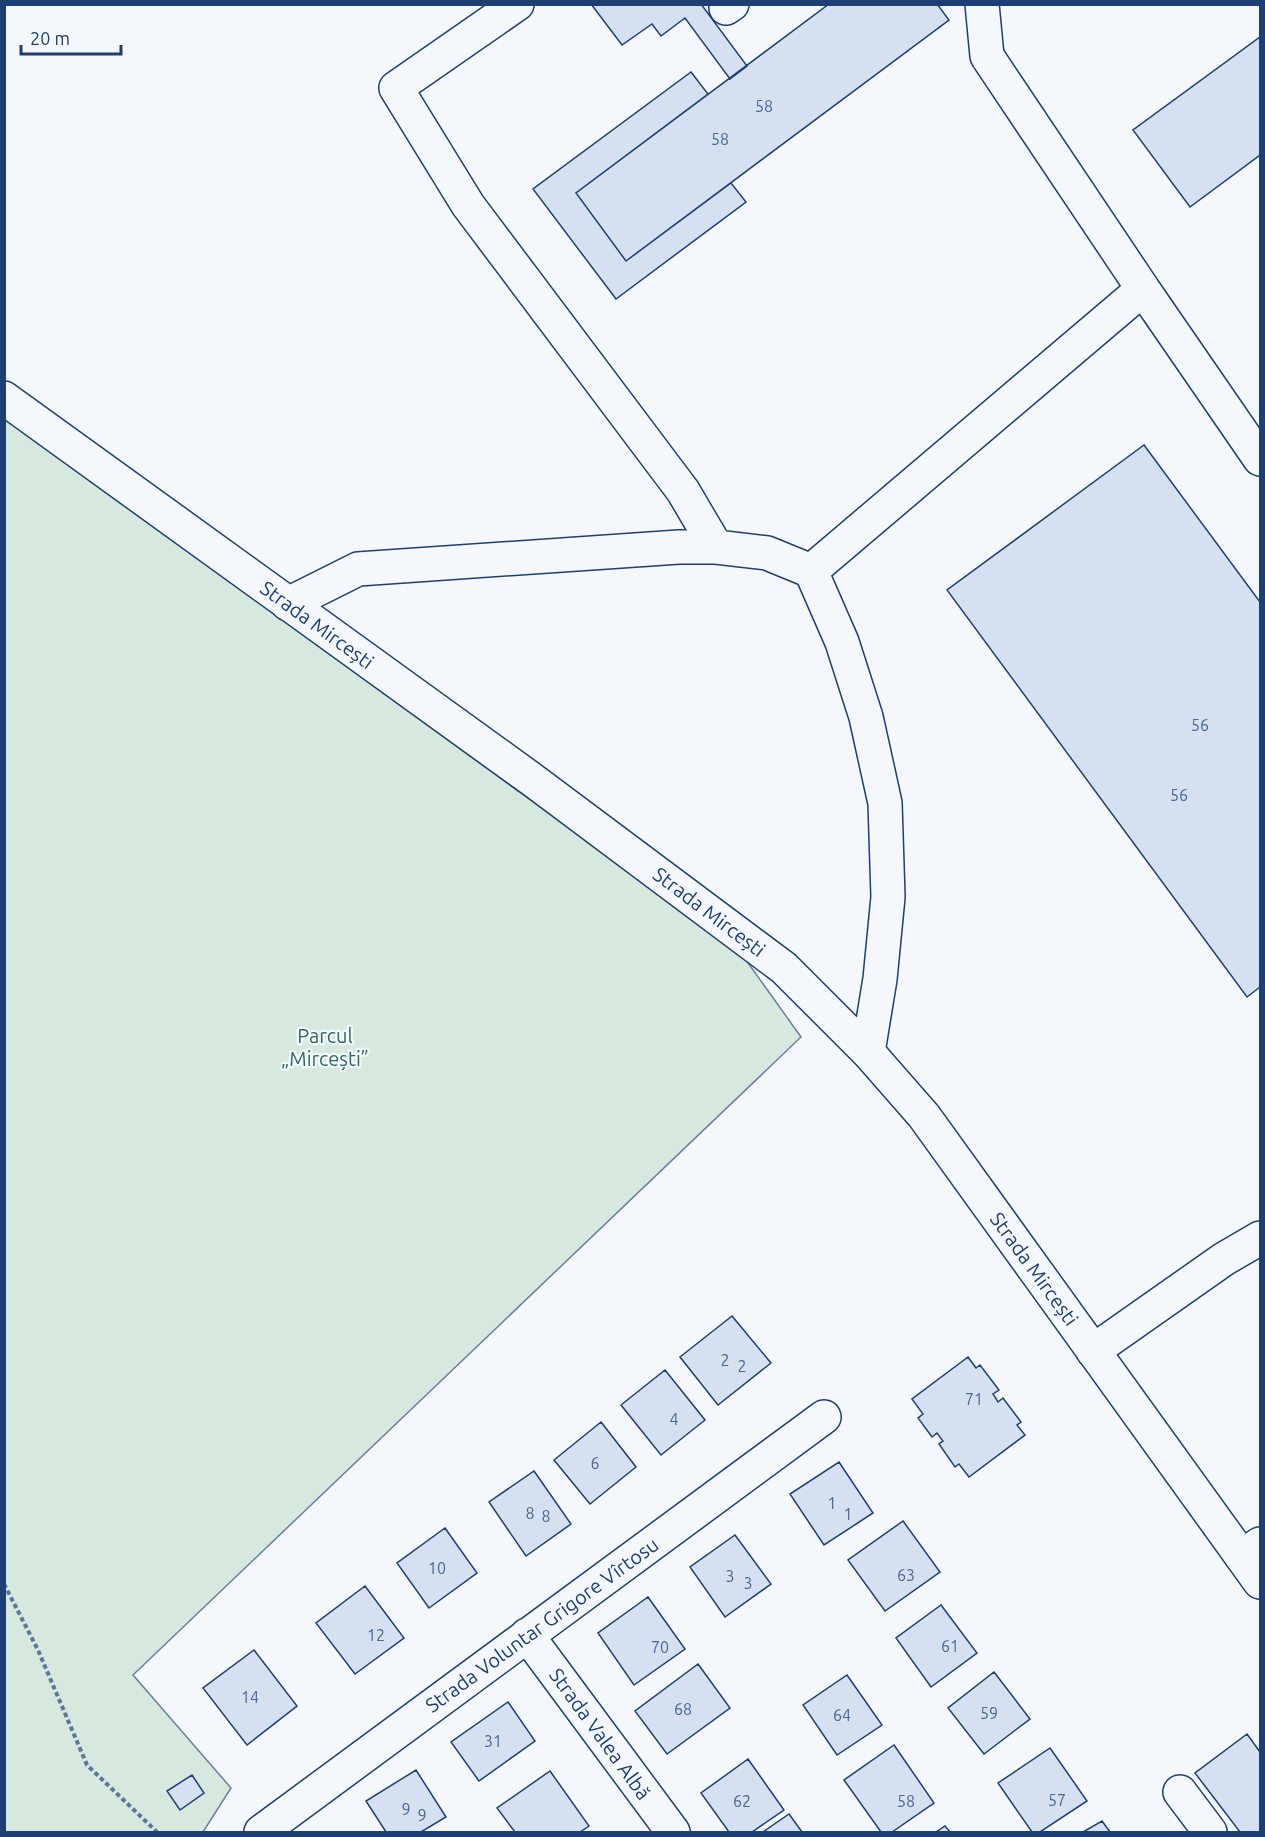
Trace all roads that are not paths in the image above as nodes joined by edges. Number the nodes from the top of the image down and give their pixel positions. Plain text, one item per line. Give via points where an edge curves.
1 (517, 4) edge
2 (982, 4) edge
3 (1143, 289) junction
4 (4, 398) edge
5 (1260, 459) edge
6 (716, 547) junction
7 (811, 571) junction
8 (288, 604) junction
9 (868, 1052) junction
10 (1260, 1238) edge
11 (1094, 1351) junction
12 (824, 1417) dead end
13 (1254, 1561) edge
14 (527, 1635) junction
15 (1180, 1792) dead end
16 (261, 1833) edge
17 (673, 1833) edge
18 (1210, 1833) edge

1 - 6 main road via 396,88 468,205 683,491
2 - 3 main road via 987,56
3 - 5 main road
3 - 7 main road
4 - 8 main road, Strada Mircești
6 - 7 main road via 767,553
6 - 8 main road via 358,569
7 - 9 main road via 843,642 866,717 885,803 888,897
8 - 9 main road, Strada Mircești via 784,968
9 - 11 main road, Strada Mircești via 924,1116
10 - 11 main road
11 - 13 main road, Strada Mircești
12 - 14 main road, Strada Voluntar Grigore Vîrtosu
14 - 16 main road, Strada Voluntar Grigore Vîrtosu
14 - 17 main road, Strada Valea Albă
15 - 18 main road

